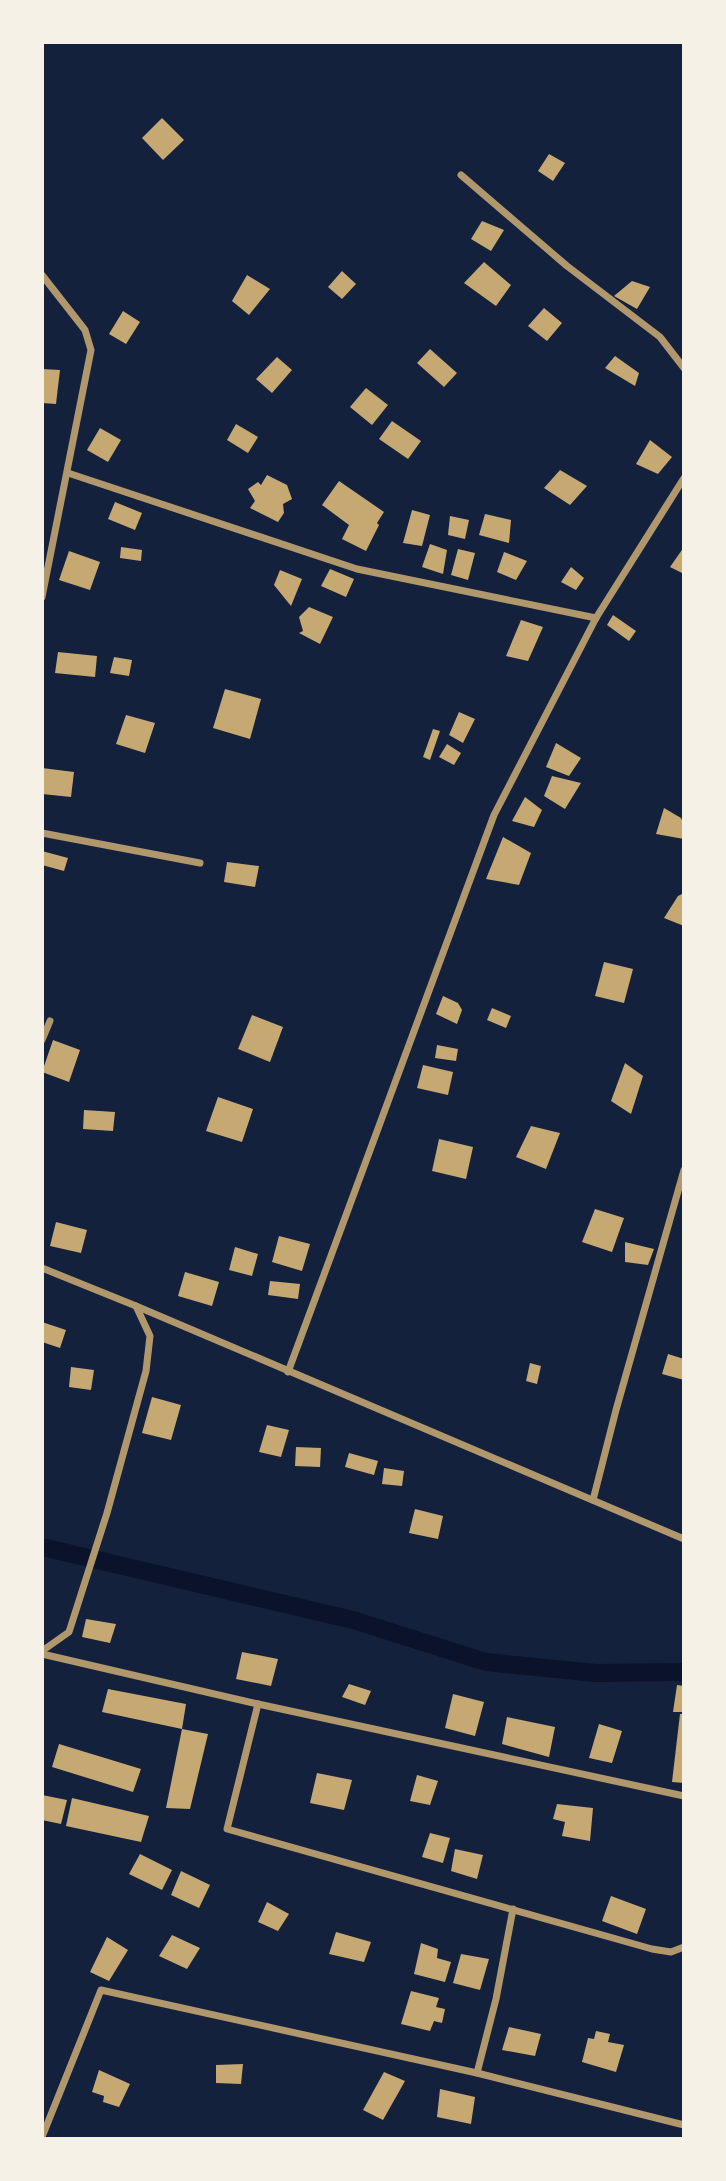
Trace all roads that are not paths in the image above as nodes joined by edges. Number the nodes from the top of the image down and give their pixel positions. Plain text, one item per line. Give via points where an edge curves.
1 (461, 175) dead end
2 (42, 275) edge
3 (684, 368) edge
4 (68, 473) junction
5 (684, 478) edge
6 (42, 597) edge
7 (596, 618) junction
8 (42, 833) edge
9 (200, 863) dead end
10 (50, 1021) dead end
11 (42, 1040) edge
12 (684, 1170) edge
13 (42, 1268) edge
14 (136, 1306) junction
15 (288, 1372) junction
16 (593, 1500) junction
17 (684, 1539) edge
18 (42, 1652) edge
19 (258, 1704) junction
20 (684, 1796) edge
21 (513, 1909) junction
22 (684, 1947) edge
23 (477, 2073) junction
24 (684, 2125) edge
25 (42, 2137) edge

1 - 3 street via 567,266 660,337
2 - 4 street via 85,330 91,350
4 - 6 street
4 - 7 street via 357,569
5 - 7 street
7 - 15 street via 494,815
8 - 9 street
10 - 11 street
12 - 16 street
13 - 14 street
14 - 15 street
14 - 18 street via 150,1336 146,1371 69,1632
15 - 16 street
16 - 17 street
18 - 19 street
19 - 20 street
19 - 21 street via 227,1829
21 - 22 street via 652,1949 671,1952
21 - 23 street
23 - 24 street
23 - 25 street via 101,1990

